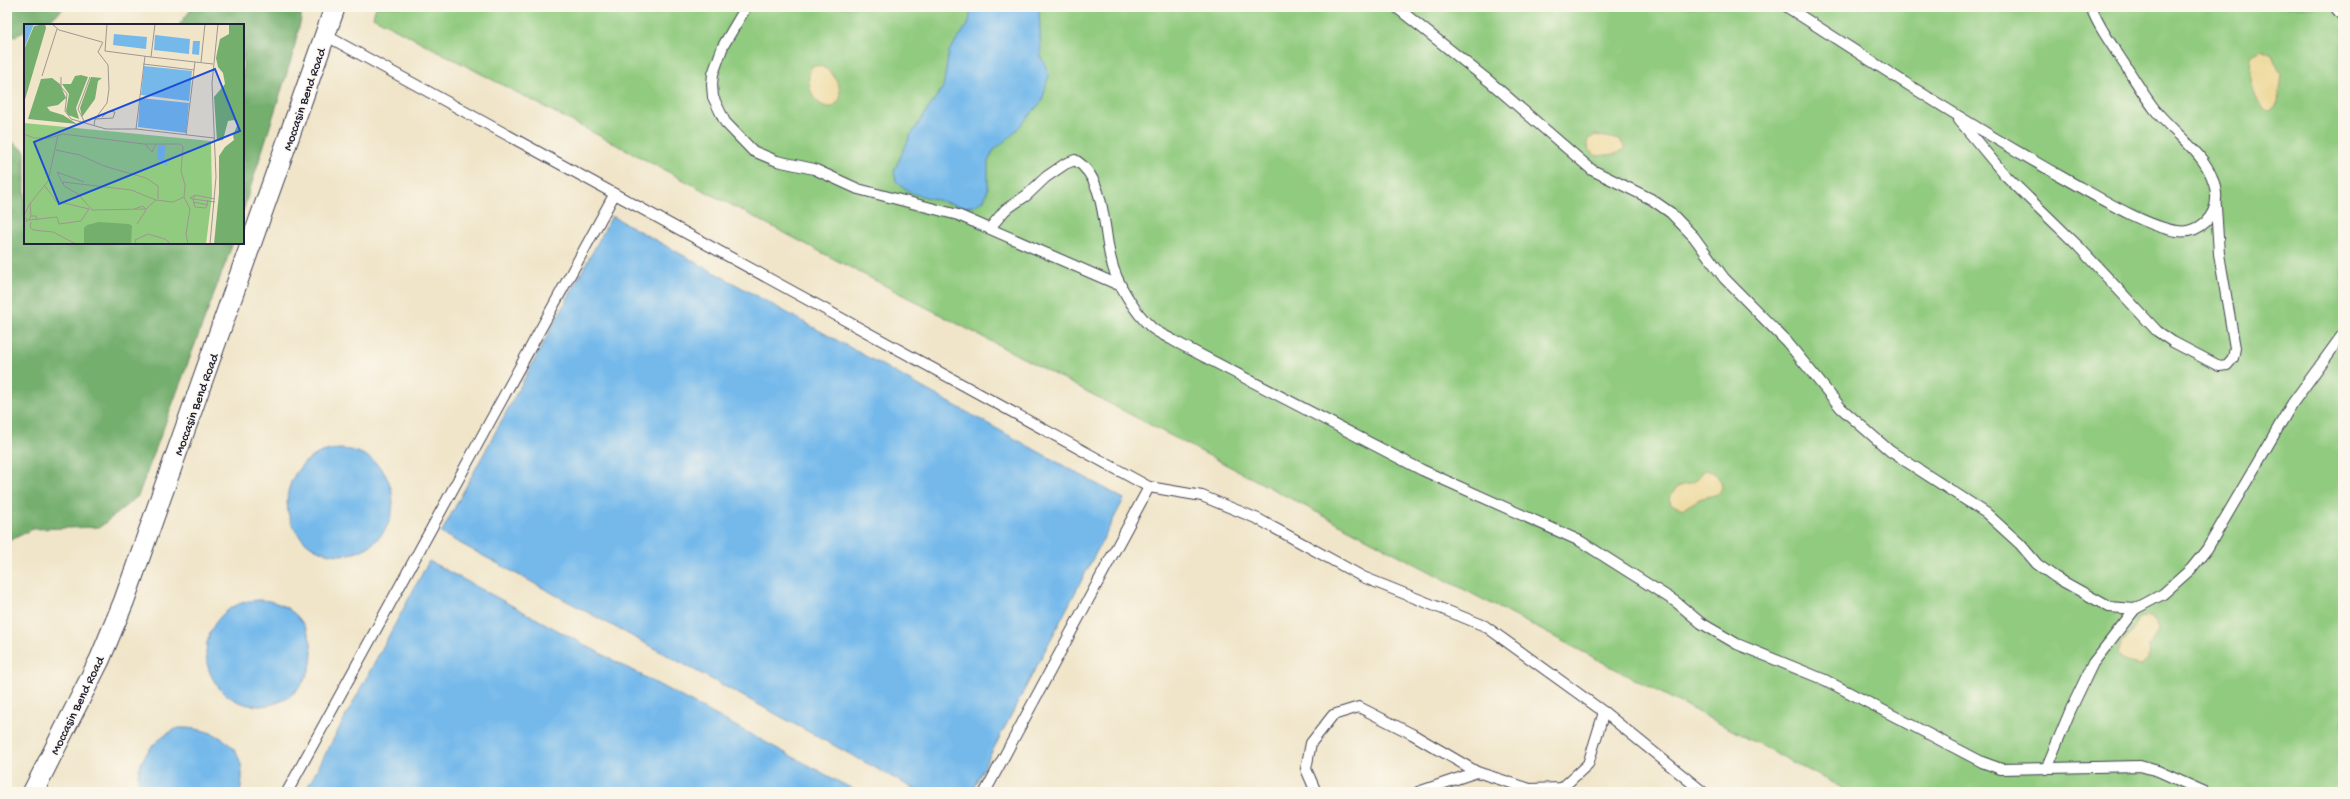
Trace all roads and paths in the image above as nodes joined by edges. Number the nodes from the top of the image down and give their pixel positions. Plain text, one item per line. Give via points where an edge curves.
1 (335, 7) edge
2 (746, 7) edge
3 (1396, 7) edge
4 (1787, 7) edge
5 (2091, 7) edge
6 (2334, 7) edge
7 (2343, 17) edge
8 (325, 35) junction
9 (1957, 116) junction
10 (614, 195) junction
11 (2216, 196) junction
12 (990, 228) junction
13 (1121, 286) junction
14 (2343, 334) edge
15 (1149, 487) junction
16 (2135, 609) junction
17 (1604, 712) junction
18 (2046, 769) junction
19 (1477, 772) junction
20 (1687, 780) junction
21 (1559, 790) edge
22 (33, 792) edge
23 (287, 792) edge
24 (985, 792) edge
25 (1316, 792) edge
26 (1418, 792) edge
27 (1691, 792) edge
28 (1703, 792) edge
29 (2205, 792) edge

1 - 8 street, Moccasin Bend Road
2 - 12 lane via 723,46 713,74 712,86 718,110 743,143 753,151 777,161 803,165 858,189 943,211
3 - 16 lane via 1489,81 1592,170 1671,213 1694,237 1724,278 1787,342 1841,408 1890,451 1986,513 2015,539 2037,564 2055,577 2109,607
4 - 9 lane
5 - 11 lane via 2104,35 2156,111 2212,174
6 - 7 lane
8 - 10 lane
8 - 22 street, Moccasin Bend Road via 124,600 100,660
9 - 11 lane via 2105,202 2165,228 2188,231 2200,228 2210,218
9 - 11 lane via 2004,174 2088,256 2157,331 2219,366 2227,365 2233,358 2235,348 2219,254
10 - 15 lane
10 - 23 lane
12 - 13 lane
12 - 13 lane via 1005,210 1027,196 1046,177 1075,160 1084,165 1105,216 1111,260
13 - 18 lane via 1152,328 1422,470 1580,541 1676,602 1701,623 1737,644 1825,680 1982,762 2001,769
14 - 16 lane via 2292,404 2207,549 2191,569 2163,594
15 - 17 lane via 1202,496 1258,519 1363,577 1484,626
15 - 24 lane
16 - 18 lane via 2093,662
17 - 20 lane
17 - 21 lane via 1588,764
18 - 29 lane via 2140,766 2158,770
19 - 21 lane via 1530,789
19 - 25 lane via 1360,707 1333,715 1311,743 1306,769
19 - 26 lane
20 - 27 lane
20 - 28 lane

